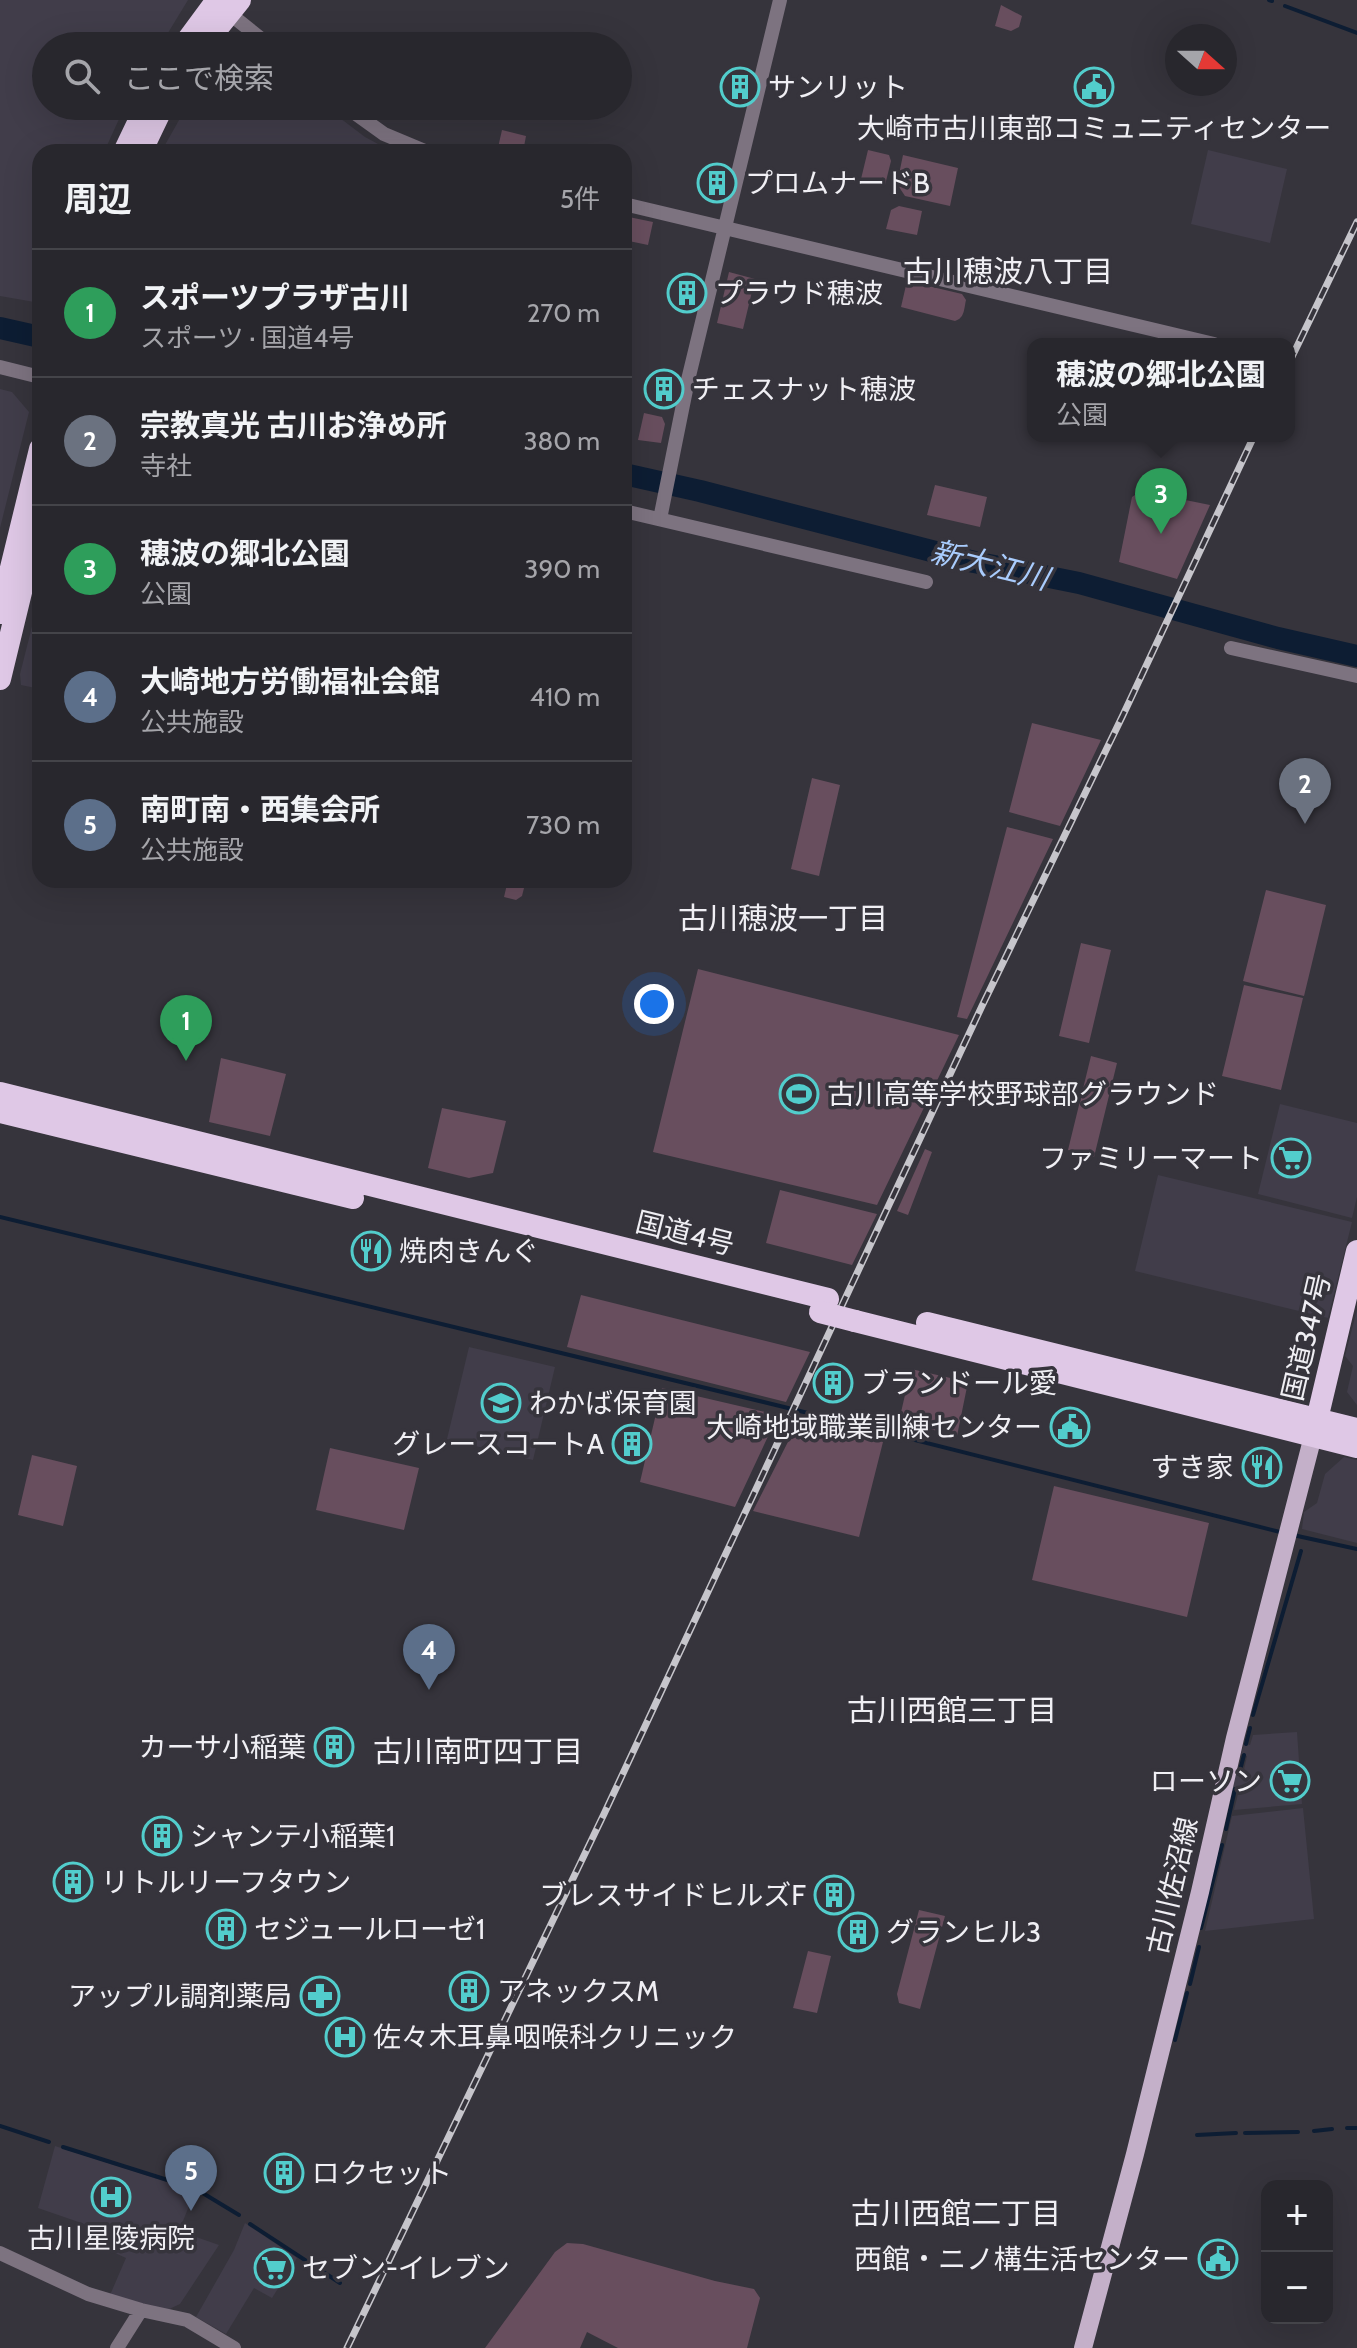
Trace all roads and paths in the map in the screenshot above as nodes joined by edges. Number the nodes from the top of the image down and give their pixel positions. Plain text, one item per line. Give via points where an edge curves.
1 (780, 0) edge
2 (222, 3) edge
3 (196, 32) edge
4 (209, 32) edge
5 (254, 32) edge
6 (139, 120) edge
7 (156, 120) edge
8 (364, 120) edge
9 (128, 144) edge
10 (145, 144) edge
11 (408, 144) edge
12 (632, 206) edge
13 (725, 228) junction
14 (1189, 338) edge
15 (0, 367) edge
16 (32, 375) edge
17 (32, 482) edge
18 (632, 513) edge
19 (660, 519) junction
20 (32, 547) edge
21 (926, 582) dead end
22 (0, 613) edge
23 (1231, 648) dead end
24 (1357, 676) edge
25 (0, 679) edge
26 (0, 1093) edge
27 (0, 1112) edge
28 (1357, 1251) edge
29 (824, 1306) junction
30 (1315, 1427) junction
31 (1357, 1429) edge
32 (1357, 1447) edge
33 (0, 2253) edge
34 (141, 2310) junction
35 (117, 2348) edge
36 (234, 2348) edge
37 (1083, 2348) edge

1 - 13 street
2 - 3 highway
2 - 4 highway
2 - 5 street
6 - 9 highway
7 - 10 highway
8 - 11 street
12 - 13 street
13 - 14 street
13 - 19 street
15 - 16 street
17 - 22 highway
18 - 19 street
19 - 21 street
20 - 25 highway
23 - 24 street
26 - 29 highway, 国道4号
27 - 29 highway, 国道4号
28 - 30 highway, 国道347号
29 - 30 highway, 国道4号
30 - 31 highway, 国道4号
30 - 32 highway, 国道4号
30 - 37 main road, 古川佐沼線
33 - 34 street via 88,2294
34 - 35 street
34 - 36 street via 187,2320

